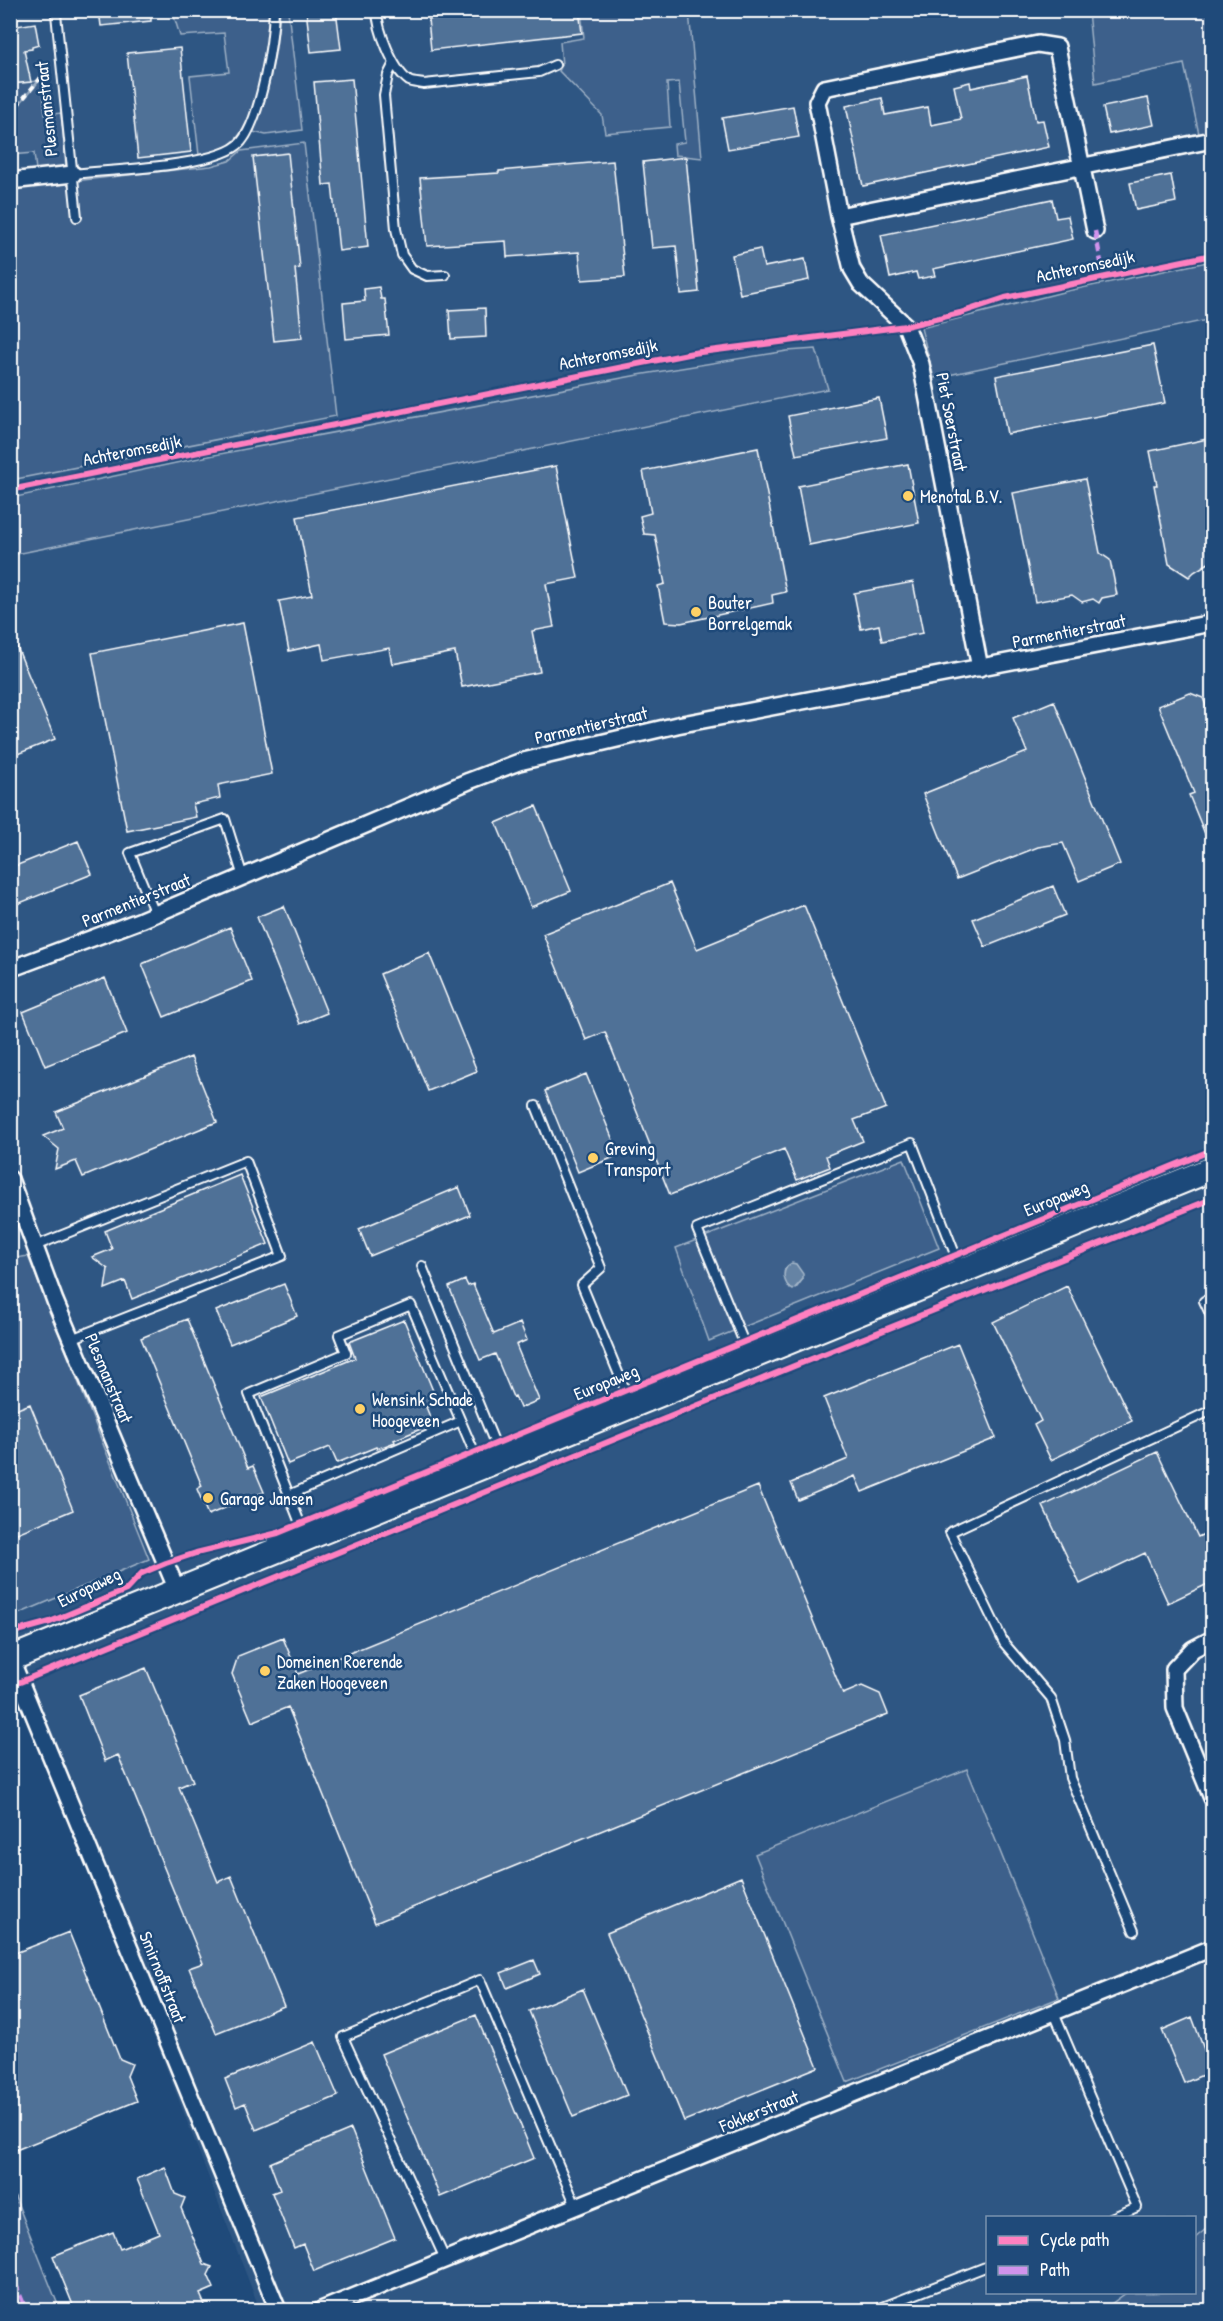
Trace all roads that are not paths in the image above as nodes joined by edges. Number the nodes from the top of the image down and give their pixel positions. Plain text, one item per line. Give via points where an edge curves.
1 (274, 10) edge
2 (376, 10) edge
3 (56, 14) dead end
4 (394, 63) junction
5 (555, 65) dead end
6 (1212, 140) edge
7 (1082, 166) junction
8 (72, 174) junction
9 (10, 181) edge
10 (839, 216) junction
11 (77, 217) dead end
12 (1095, 231) dead end
13 (445, 275) dead end
14 (906, 326) joint
15 (1212, 623) edge
16 (980, 668) junction
17 (243, 877) junction
18 (155, 914) junction
19 (10, 969) edge
20 (536, 1106) dead end
21 (1212, 1169) edge
22 (10, 1179) edge
23 (35, 1246) junction
24 (422, 1266) dead end
25 (961, 1272) junction
26 (1212, 1297) edge
27 (1212, 1318) edge
28 (71, 1339) junction
29 (750, 1358) junction
30 (631, 1406) junction
31 (1212, 1410) edge
32 (461, 1421) junction
33 (491, 1462) junction
34 (290, 1496) junction
35 (306, 1538) junction
36 (177, 1590) junction
37 (1212, 1640) edge
38 (11, 1659) edge
39 (1212, 1798) edge
40 (1134, 1931) dead end
41 (1212, 1948) edge
42 (1054, 2013) junction
43 (576, 2206) junction
44 (1114, 2216) edge
45 (445, 2259) junction
46 (986, 2266) edge
47 (278, 2310) edge
48 (321, 2310) edge
49 (875, 2310) edge

1 - 8 lane via 266,71 241,143 223,154 193,161
2 - 4 lane
3 - 8 lane, Plesmanstraat
4 - 5 lane via 409,81 424,84 539,72
4 - 13 lane via 384,95 396,229 402,255 412,269 427,276
6 - 7 street
7 - 10 street
7 - 10 street, Achteromsedijk via 1057,47 1038,44 824,88 817,102
7 - 12 street, Achteromsedijk
8 - 9 street, Plesmanstraat
8 - 11 lane
10 - 14 street, Achteromsedijk via 852,269 861,284
14 - 16 street, Piet Soerstraat via 921,364
15 - 16 street, Parmentierstraat
16 - 17 street, Parmentierstraat via 677,724 519,762
17 - 18 street, Parmentierstraat
17 - 18 lane via 225,819 130,853
18 - 19 street, Parmentierstraat
20 - 30 lane via 601,1268 582,1285
21 - 25 main road, Europaweg
22 - 23 street, Plesmanstraat
23 - 28 street, Plesmanstraat
23 - 28 lane via 246,1161 282,1256
24 - 33 lane
25 - 29 main road, Europaweg
25 - 29 lane via 912,1143 697,1229
26 - 27 lane via 1204,1301
28 - 36 street, Plesmanstraat
29 - 30 main road, Europaweg
30 - 33 main road, Europaweg
31 - 40 lane via 950,1532 1004,1643 1051,1698 1065,1740 1070,1778
32 - 33 lane
32 - 34 lane
32 - 34 lane via 411,1305 339,1335 346,1353 249,1394
33 - 35 main road, Europaweg
34 - 35 lane
35 - 36 main road, Europaweg
36 - 38 main road, Europaweg
37 - 39 street via 1193,1649 1174,1669 1175,1708
38 - 47 street, Smirnoffstraat
41 - 42 street, Fokkerstraat
42 - 43 street, Fokkerstraat
42 - 44 lane via 1137,2207
43 - 45 street, Fokkerstraat
43 - 45 lane via 480,1980 344,2037
45 - 48 street, Fokkerstraat
46 - 49 lane

